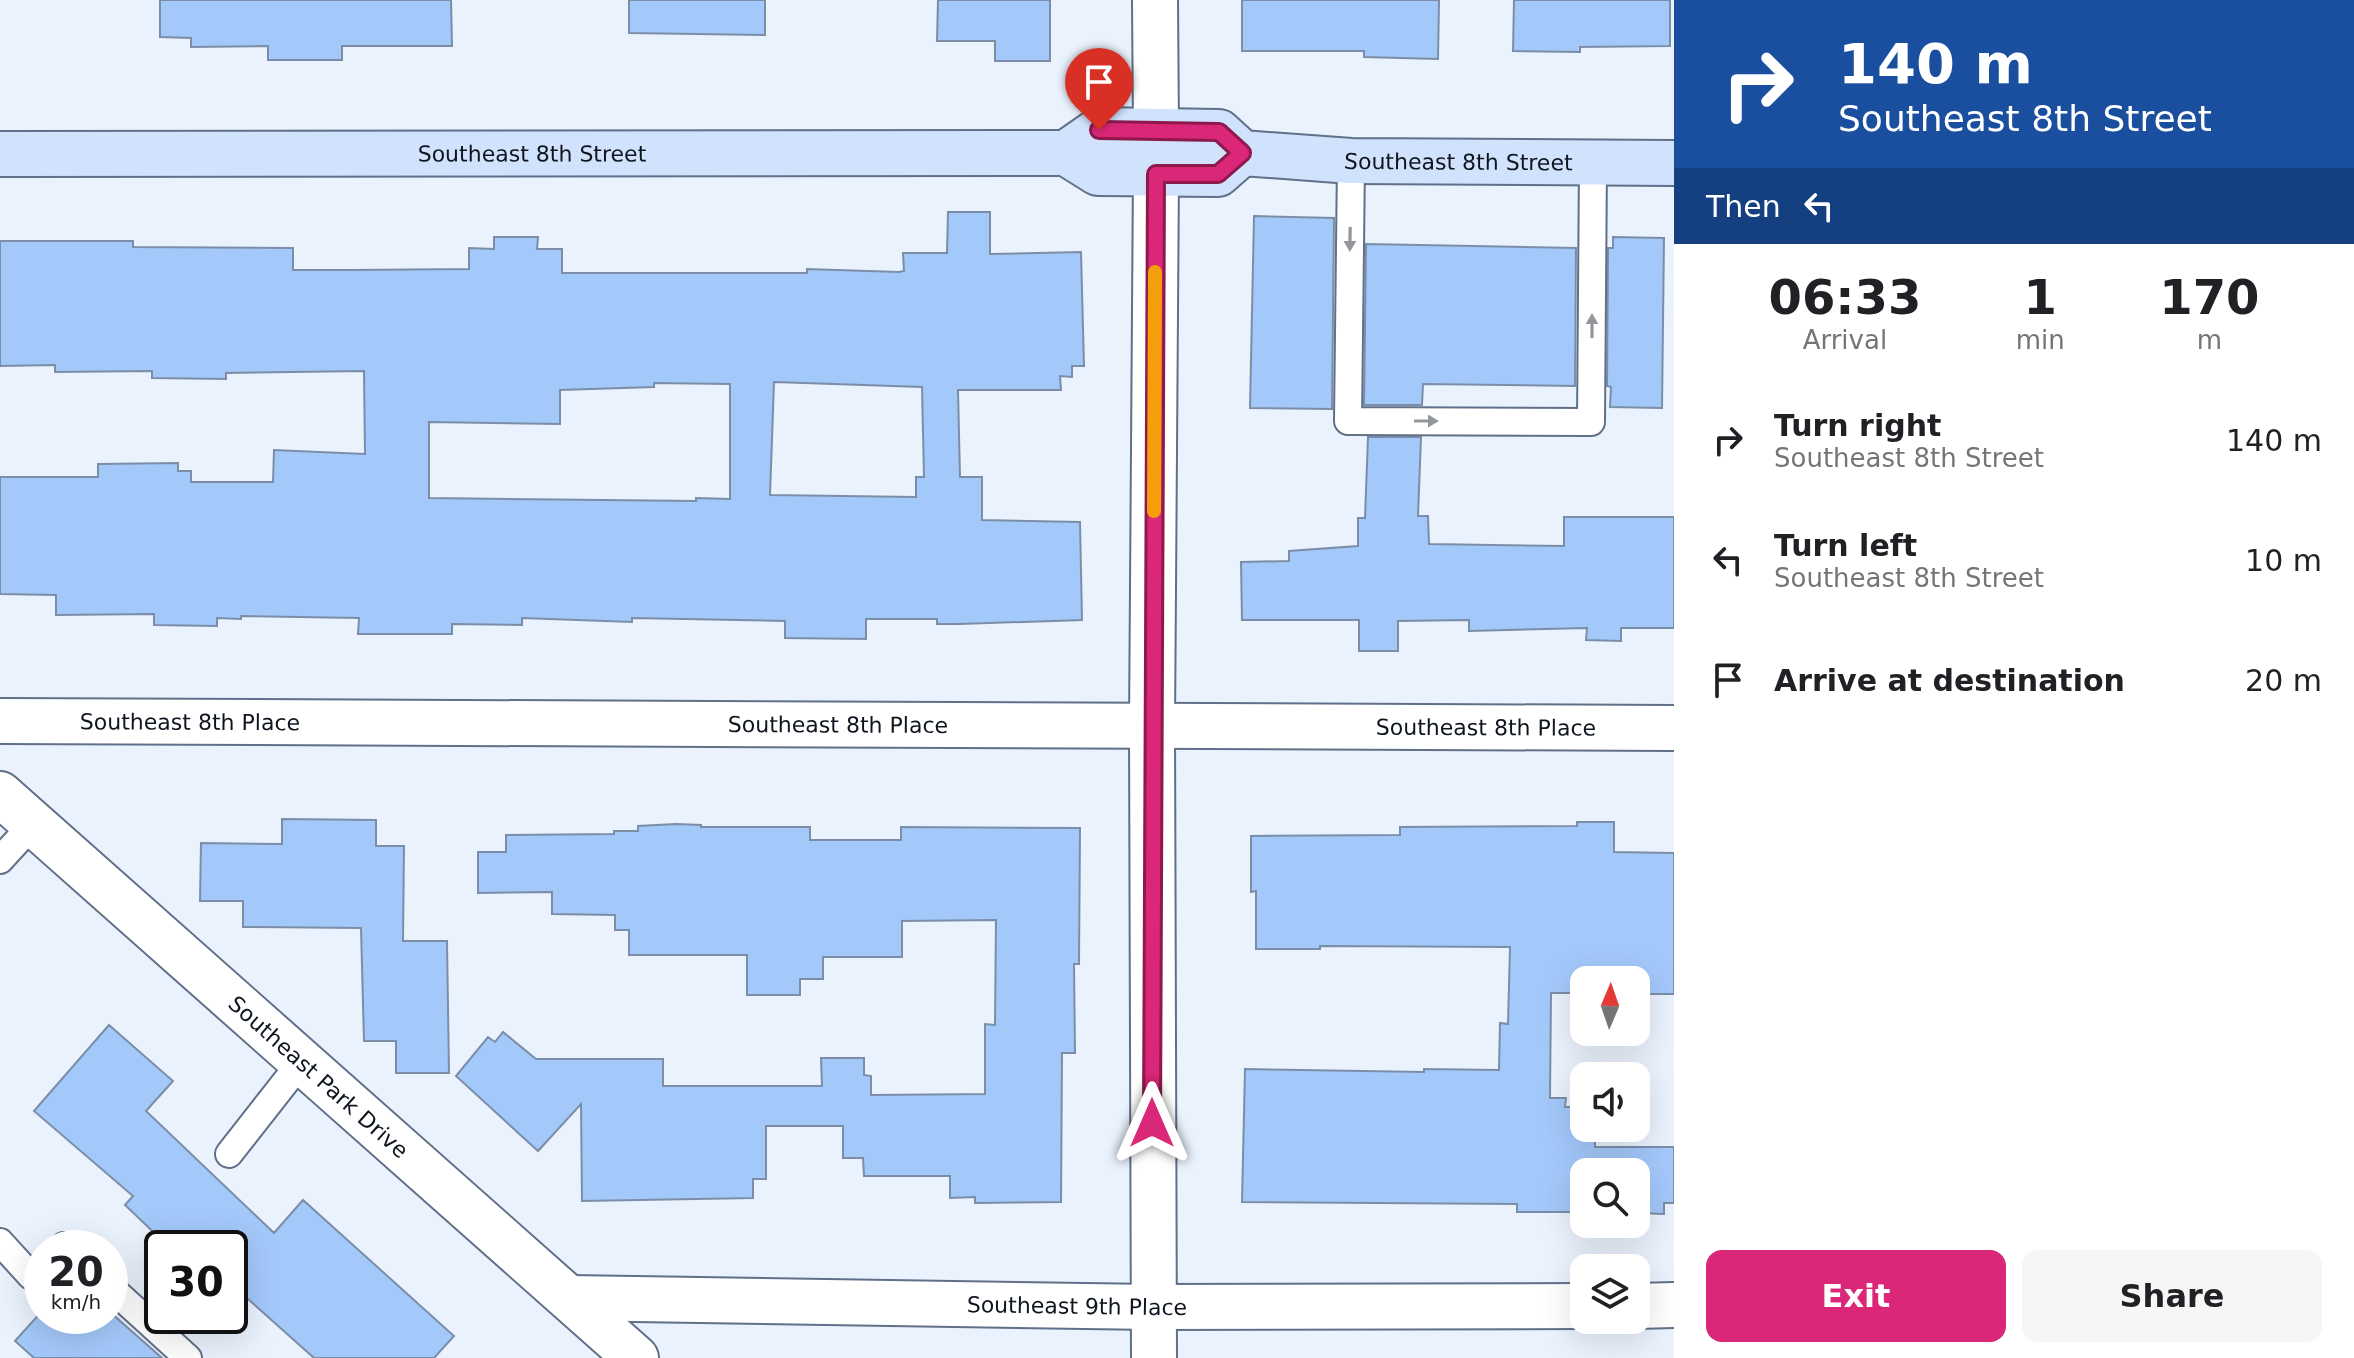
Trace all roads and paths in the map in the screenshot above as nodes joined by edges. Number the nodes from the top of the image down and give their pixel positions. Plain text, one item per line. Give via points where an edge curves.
1 (1155, 0) edge
2 (1156, 131) junction
3 (1066, 153) junction
4 (1242, 153) junction
5 (0, 154) edge
6 (1351, 161) junction
7 (1593, 163) junction
8 (1674, 163) edge
9 (1156, 174) junction
10 (0, 721) edge
11 (1152, 725) junction
12 (1674, 728) edge
13 (0, 794) edge
14 (33, 824) junction
15 (0, 860) edge
16 (302, 1061) junction
17 (229, 1154) dead end
18 (0, 1242) edge
19 (24, 1268) edge
20 (569, 1298) junction
21 (128, 1303) edge
22 (1674, 1305) edge
23 (1570, 1306) edge
24 (1650, 1306) edge
25 (1153, 1307) junction
26 (188, 1358) edge
27 (636, 1358) edge
28 (1154, 1358) edge

1 - 2 street
2 - 3 street, Southeast 8th Street via 1099,130
2 - 4 street, Southeast 8th Street via 1219,132
3 - 5 street, Southeast 8th Street
3 - 9 street via 1098,173
4 - 6 street, Southeast 8th Street
4 - 9 street via 1218,174
6 - 7 street, Southeast 8th Street
6 -> 7 lane via 1348,421 1591,422
7 - 8 street, Southeast 8th Street
9 - 11 street
10 - 11 street, Southeast 8th Place
11 - 12 street, Southeast 8th Place
11 - 25 street
13 - 14 street, Southeast Park Drive
14 - 15 lane
14 - 16 street, Southeast Park Drive
16 - 17 lane
16 - 20 street, Southeast Park Drive
18 - 19 lane
20 - 25 street, Southeast 9th Place
20 - 27 street, Southeast Park Drive
21 - 26 lane
22 - 24 street
23 - 25 street, Southeast 9th Place
25 - 28 street

